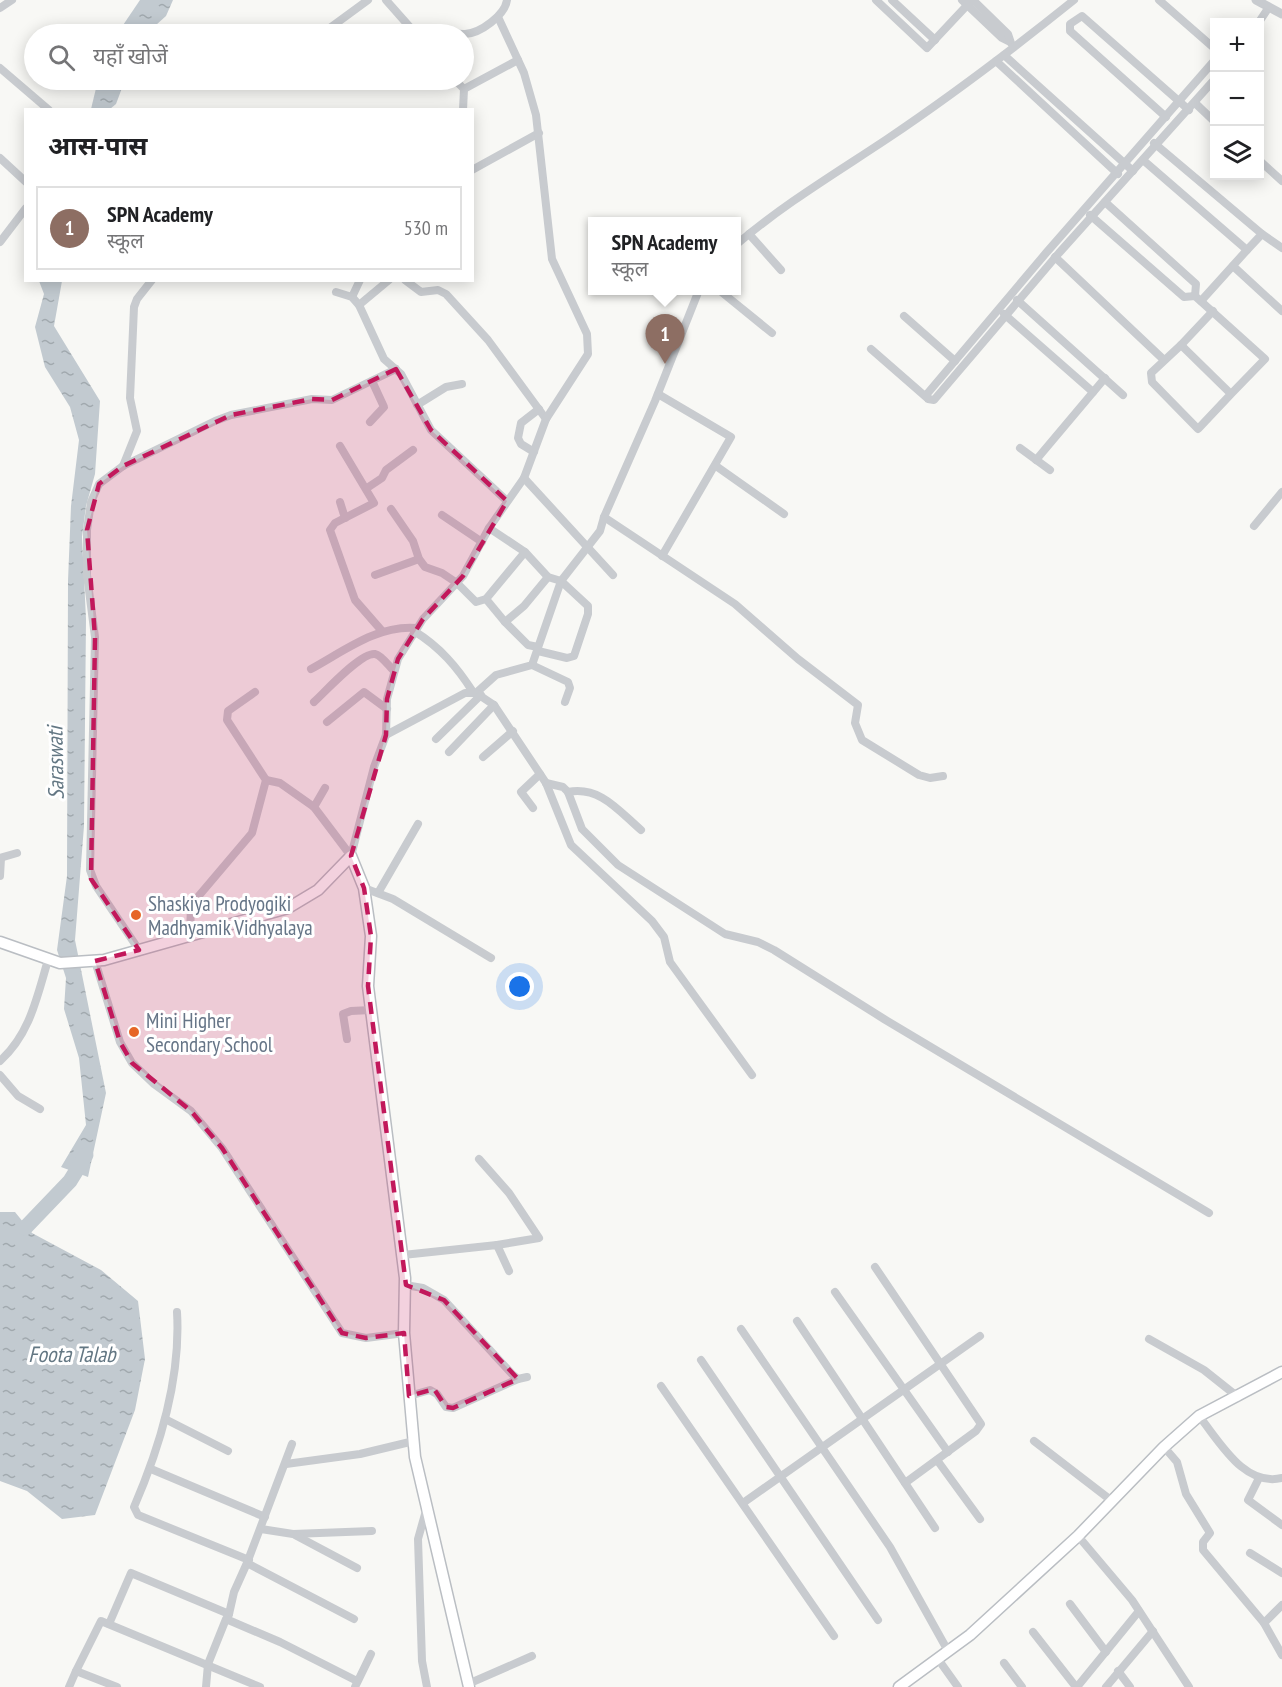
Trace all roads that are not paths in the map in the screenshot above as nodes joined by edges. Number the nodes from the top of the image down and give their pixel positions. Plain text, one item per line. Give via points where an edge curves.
1 (12, 0) edge
2 (368, 0) edge
3 (386, 0) edge
4 (876, 0) edge
5 (892, 0) edge
6 (1074, 0) edge
7 (1159, 0) edge
8 (1256, 0) edge
9 (968, 1) edge
10 (506, 3) edge
11 (1269, 7) junction
12 (0, 8) edge
13 (1282, 14) edge
14 (498, 17) junction
15 (1261, 18) edge
16 (335, 24) edge
17 (409, 24) edge
18 (474, 31) edge
19 (935, 40) junction
20 (1012, 44) junction
21 (1210, 44) edge
22 (1004, 56) junction
23 (518, 60) junction
24 (996, 61) junction
25 (0, 68) edge
26 (1210, 68) edge
27 (474, 84) edge
28 (1210, 86) edge
29 (24, 89) edge
30 (26, 90) edge
31 (464, 90) edge
32 (1180, 102) junction
33 (1195, 103) junction
34 (47, 108) edge
35 (463, 108) edge
36 (1189, 110) junction
37 (1210, 116) edge
38 (1166, 117) junction
39 (538, 133) junction
40 (1148, 137) junction
41 (1156, 145) junction
42 (0, 158) edge
43 (1143, 160) junction
44 (1124, 163) junction
45 (1264, 165) edge
46 (474, 169) edge
47 (1133, 171) junction
48 (1116, 173) junction
49 (24, 180) edge
50 (1125, 180) junction
51 (1282, 181) edge
52 (1105, 201) junction
53 (1084, 210) junction
54 (24, 211) edge
55 (1092, 217) junction
56 (749, 234) junction
57 (1262, 234) junction
58 (741, 241) edge
59 (0, 242) edge
60 (1282, 248) edge
61 (1247, 250) junction
62 (1055, 258) junction
63 (1233, 266) junction
64 (781, 270) dead end
65 (150, 282) edge
66 (359, 282) edge
67 (387, 282) edge
68 (408, 282) edge
69 (336, 292) dead end
70 (697, 295) edge
71 (723, 295) edge
72 (1011, 295) junction
73 (352, 297) junction
74 (1198, 298) junction
75 (1019, 302) junction
76 (359, 305) junction
77 (999, 309) junction
78 (1282, 310) edge
79 (1212, 311) junction
80 (904, 316) dead end
81 (1006, 316) junction
82 (772, 333) dead end
83 (1181, 345) junction
84 (871, 349) dead end
85 (1164, 360) junction
86 (955, 361) junction
87 (396, 369) junction
88 (1105, 378) junction
89 (372, 381) junction
90 (462, 384) dead end
91 (1093, 392) junction
92 (658, 394) junction
93 (1231, 394) junction
94 (1123, 395) dead end
95 (926, 397) junction
96 (417, 405) junction
97 (539, 409) junction
98 (546, 419) junction
99 (370, 422) dead end
100 (340, 446) dead end
101 (1020, 448) dead end
102 (413, 450) dead end
103 (534, 452) junction
104 (1036, 460) junction
105 (123, 466) junction
106 (716, 466) junction
107 (1050, 471) dead end
108 (524, 478) junction
109 (367, 488) junction
110 (1282, 492) edge
111 (507, 501) junction
112 (340, 502) dead end
113 (391, 508) dead end
114 (784, 514) dead end
115 (442, 515) dead end
116 (604, 516) junction
117 (345, 518) junction
118 (1254, 526) dead end
119 (489, 528) junction
120 (482, 542) junction
121 (590, 544) junction
122 (525, 552) junction
123 (662, 556) junction
124 (419, 559) junction
125 (375, 575) dead end
126 (614, 575) dead end
127 (548, 577) junction
128 (561, 581) junction
129 (457, 583) junction
130 (486, 599) junction
131 (505, 622) junction
132 (415, 630) junction
133 (382, 631) junction
134 (538, 649) junction
135 (532, 665) junction
136 (311, 669) dead end
137 (393, 670) junction
138 (255, 692) dead end
139 (477, 694) junction
140 (314, 702) dead end
141 (565, 702) dead end
142 (494, 705) junction
143 (387, 709) junction
144 (327, 722) dead end
145 (513, 730) junction
146 (386, 735) junction
147 (436, 739) dead end
148 (449, 752) dead end
149 (483, 757) dead end
150 (540, 774) junction
151 (943, 776) dead end
152 (266, 780) junction
153 (549, 783) junction
154 (325, 788) dead end
155 (565, 790) junction
156 (314, 807) junction
157 (533, 808) dead end
158 (418, 824) dead end
159 (641, 830) dead end
160 (16, 854) dead end
161 (351, 855) junction
162 (0, 858) edge
163 (0, 876) edge
164 (364, 888) junction
165 (378, 893) junction
166 (190, 935) junction
167 (0, 942) edge
168 (139, 950) junction
169 (491, 957) dead end
170 (48, 960) junction
171 (91, 961) junction
172 (371, 1010) junction
173 (347, 1039) dead end
174 (0, 1061) edge
175 (0, 1075) edge
176 (752, 1075) dead end
177 (40, 1109) dead end
178 (479, 1159) dead end
179 (1209, 1213) dead end
180 (497, 1245) junction
181 (402, 1255) junction
182 (874, 1267) dead end
183 (509, 1272) dead end
184 (405, 1285) junction
185 (835, 1292) dead end
186 (177, 1312) dead end
187 (796, 1321) dead end
188 (741, 1329) dead end
189 (404, 1333) junction
190 (980, 1336) dead end
191 (1149, 1339) dead end
192 (701, 1360) dead end
193 (942, 1364) junction
194 (1282, 1372) edge
195 (527, 1377) dead end
196 (518, 1379) junction
197 (661, 1386) dead end
198 (905, 1390) junction
199 (409, 1396) junction
200 (1238, 1397) junction
201 (1202, 1414) junction
202 (165, 1419) junction
203 (864, 1419) junction
204 (1034, 1441) dead end
205 (414, 1442) junction
206 (292, 1444) dead end
207 (823, 1447) junction
208 (1164, 1447) junction
209 (228, 1450) dead end
210 (948, 1452) junction
211 (937, 1460) junction
212 (286, 1464) junction
213 (151, 1468) junction
214 (782, 1477) junction
215 (1259, 1478) junction
216 (1282, 1478) edge
217 (906, 1483) junction
218 (1112, 1501) junction
219 (743, 1503) junction
220 (427, 1507) junction
221 (266, 1517) junction
222 (980, 1519) dead end
223 (1282, 1525) edge
224 (935, 1528) dead end
225 (261, 1529) junction
226 (372, 1531) dead end
227 (293, 1534) junction
228 (1078, 1536) junction
229 (1250, 1553) dead end
230 (248, 1562) junction
231 (357, 1568) dead end
232 (1282, 1573) edge
233 (1070, 1604) dead end
234 (1282, 1605) edge
235 (1139, 1611) junction
236 (227, 1616) junction
237 (354, 1619) dead end
238 (878, 1620) dead end
239 (1264, 1623) junction
240 (109, 1624) junction
241 (1153, 1631) junction
242 (1033, 1632) dead end
243 (834, 1636) dead end
244 (948, 1651) junction
245 (1107, 1652) junction
246 (370, 1654) dead end
247 (1282, 1655) edge
248 (532, 1656) dead end
249 (938, 1659) junction
250 (1004, 1663) dead end
251 (208, 1664) junction
252 (76, 1671) junction
253 (1119, 1671) junction
254 (356, 1684) edge
255 (468, 1686) edge
256 (69, 1687) edge
257 (117, 1687) edge
258 (206, 1687) edge
259 (260, 1687) edge
260 (427, 1687) edge
261 (898, 1687) edge
262 (958, 1687) edge
263 (1022, 1687) edge
264 (1077, 1687) edge
265 (1106, 1687) edge
266 (1130, 1687) edge
267 (1189, 1687) edge

1 - 12 street
2 - 16 street
3 - 17 street
4 - 19 street via 927,48
5 - 19 street
6 - 20 street
7 - 21 street
8 - 11 street
9 - 19 street
9 - 20 street via 1008,34
10 - 14 street
11 - 13 street
11 - 15 street
14 - 18 street
14 - 23 street
20 - 22 street
22 - 24 street
22 - 44 street
23 - 27 street
23 - 39 street
24 - 48 street
24 - 56 street
25 - 29 street
26 - 32 street
28 - 33 street
30 - 34 street
31 - 35 street
32 - 36 street
32 - 38 street
32 - 38 street via 1082,16 1070,24 1070,31
33 - 36 street
33 - 37 street
36 - 41 street
38 - 40 street
39 - 46 street
39 - 98 street via 552,259 589,344 588,354
40 - 41 street
40 - 44 street
41 - 43 street
41 - 57 street
42 - 49 street
43 - 47 street
43 - 61 street
44 - 47 street
44 - 48 street
45 - 51 street
47 - 50 street
48 - 50 street
48 - 53 street
50 - 52 street
52 - 55 street
52 - 74 street via 1196,284
53 - 55 street
53 - 72 street
54 - 59 street
55 - 62 street
55 - 74 street via 1184,297
56 - 58 street
56 - 64 street
57 - 60 street
57 - 61 street
61 - 63 street
62 - 75 street
62 - 85 street
63 - 74 street
63 - 78 street
65 - 105 street via 134,307 130,398 137,431
66 - 73 street
67 - 76 street
68 - 97 street via 421,292 438,290 446,294 493,345
69 - 73 street
70 - 92 street
71 - 82 street
72 - 75 street
72 - 77 street
73 - 76 street
74 - 79 street
75 - 81 street
75 - 88 street
76 - 87 street via 384,359
77 - 81 street
77 - 86 street
79 - 83 street
79 - 93 street via 1264,359
80 - 86 street
81 - 91 street
81 - 95 street via 934,400
83 - 85 street
83 - 93 street
84 - 95 street
85 - 93 street via 1151,373 1152,382 1198,429
86 - 95 street
87 - 89 street
87 - 96 street
88 - 91 street
88 - 94 street
89 - 99 street via 384,407
89 - 105 street via 332,400 312,399 231,415
90 - 96 street via 446,387
91 - 104 street
92 - 106 street via 731,438
92 - 116 street
96 - 111 street via 436,436
97 - 98 street
97 - 103 street via 521,423 518,438
98 - 103 street
100 - 109 street
101 - 104 street
102 - 109 street
103 - 108 street
104 - 107 street
105 - 168 street via 99,484 91,502 87,530 87,575 95,637 90,870 96,886
106 - 114 street
106 - 123 street
108 - 111 street
108 - 121 street
109 - 117 street via 373,506
110 - 118 street
111 - 119 street
112 - 117 street
113 - 124 street via 413,541
115 - 120 street
116 - 121 street via 600,531
116 - 123 street
117 - 133 street via 330,530 355,600
119 - 120 street
119 - 122 street
120 - 129 street
121 - 126 street
121 - 128 street
122 - 127 street
122 - 130 street
123 - 151 street via 735,604 858,705 855,723 862,740 920,775
124 - 125 street
124 - 129 street via 425,567
127 - 128 street
127 - 131 street
128 - 134 street
128 - 134 street via 588,606 582,632 571,658
129 - 130 street via 476,602
129 - 132 street
130 - 131 street
131 - 134 street via 528,645
132 - 133 street
132 - 137 street
132 - 139 street via 455,665
133 - 136 street
134 - 135 street
135 - 139 street via 496,675
135 - 141 street via 568,682
137 - 140 street via 371,655 354,664
137 - 143 street
138 - 152 street via 228,711 227,720
139 - 142 street
139 - 146 street via 452,699
139 - 147 street
142 - 145 street
142 - 148 street
143 - 144 street via 364,692
143 - 146 street
145 - 149 street
145 - 150 street
146 - 161 street
150 - 153 street
150 - 157 street via 520,792
152 - 156 street via 280,783
152 - 166 street via 252,833 191,905
153 - 155 street
153 - 176 street via 571,845 652,921 664,937 670,962
154 - 156 street
155 - 159 street via 583,789 598,794
155 - 179 street via 591,840 618,865 659,893 725,934 774,950
156 - 161 street
158 - 165 street
160 - 162 street
161 - 164 main road
161 - 166 main road via 318,890 288,908
162 - 163 street
164 - 165 street
164 - 172 main road via 371,936
165 - 169 street
166 - 168 main road
167 - 170 main road
168 - 171 main road
170 - 171 main road
170 - 174 street via 21,1038
171 - 189 street via 120,1042 132,1063 191,1111 222,1148 342,1334 366,1338
172 - 173 street via 343,1014
172 - 181 main road
175 - 177 street via 18,1096
178 - 180 street via 509,1193 539,1238
180 - 181 street
180 - 183 street
181 - 184 main road
182 - 193 street
184 - 189 main road
184 - 196 street via 423,1288 444,1300
185 - 198 street
186 - 202 street via 179,1341
187 - 203 street
188 - 207 street
189 - 199 main road
190 - 193 street
191 - 200 street via 1204,1370
192 - 214 street
193 - 198 street
193 - 210 street via 981,1424
194 - 200 main road
195 - 196 street
196 - 199 street via 453,1408 446,1407 430,1390
197 - 219 street
198 - 203 street
198 - 210 street
199 - 205 main road
200 - 201 main road
201 - 208 main road
201 - 215 street via 1236,1461
202 - 209 street
202 - 213 street
203 - 207 street
203 - 217 street
204 - 218 street
205 - 212 street
205 - 220 main road
206 - 212 street
207 - 214 street
207 - 244 street via 890,1547
208 - 218 main road
208 - 239 street via 1176,1462 1186,1494 1210,1533 1203,1542 1203,1550
210 - 211 street
211 - 217 street
211 - 222 street
212 - 221 street
213 - 221 street
213 - 230 street via 135,1507 138,1515
214 - 219 street
214 - 238 street
215 - 216 street
215 - 223 street via 1248,1500
217 - 224 street
218 - 228 main road
219 - 243 street
220 - 255 main road
220 - 260 street via 418,1539 422,1661
221 - 225 street
225 - 227 street
225 - 230 street
226 - 227 street
227 - 231 street
228 - 235 street
228 - 244 main road
229 - 232 street
230 - 236 street
230 - 237 street
233 - 245 street
234 - 239 street
235 - 241 street
235 - 245 street
236 - 240 street via 131,1573
236 - 251 street
236 - 254 street
239 - 247 street
240 - 251 street
240 - 252 street via 101,1621
241 - 253 street
241 - 267 street
242 - 264 street
244 - 249 main road
245 - 264 street
246 - 254 street
248 - 255 street
249 - 261 main road
249 - 262 street
250 - 263 street
251 - 258 street
251 - 259 street
252 - 256 street
252 - 257 street
253 - 265 street
253 - 266 street

